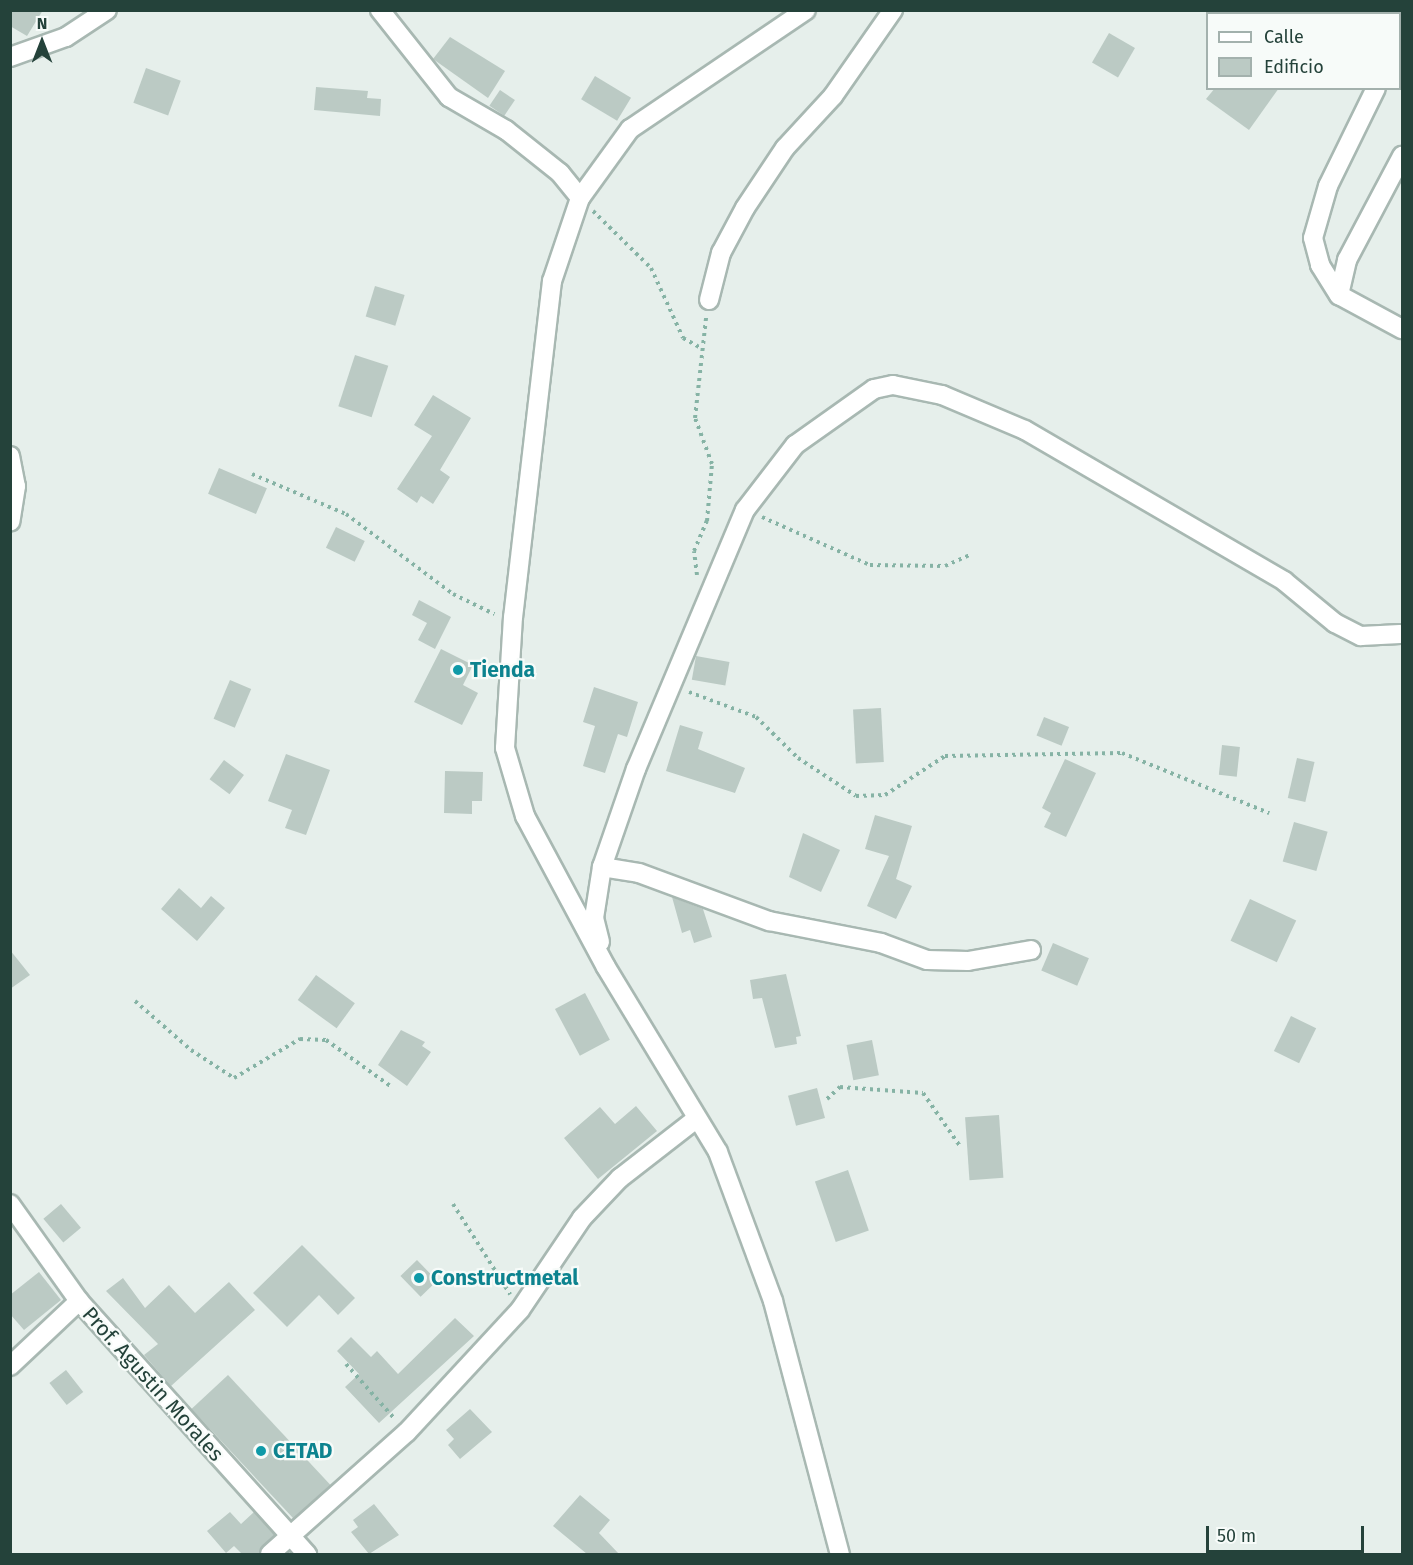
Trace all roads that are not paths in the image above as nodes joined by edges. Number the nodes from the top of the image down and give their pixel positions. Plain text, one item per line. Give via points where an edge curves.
1 (107, 10) edge
2 (380, 10) edge
3 (806, 10) edge
4 (893, 10) edge
5 (10, 57) edge
6 (1375, 90) edge
7 (1402, 156) edge
8 (580, 198) junction
9 (1339, 295) junction
10 (709, 300) road end
11 (1402, 329) edge
12 (10, 456) edge
13 (10, 522) edge
14 (1400, 634) dead end
15 (602, 867) junction
16 (1031, 950) dead end
17 (606, 967) junction
18 (696, 1119) junction
19 (10, 1203) edge
20 (79, 1301) junction
21 (10, 1366) edge
22 (290, 1537) junction
23 (270, 1554) edge
24 (307, 1554) edge
25 (840, 1554) edge

1 - 5 street via 66,37
2 - 8 street via 449,97 506,130 560,173
3 - 8 street via 630,129
4 - 10 street via 833,96 785,148 745,208 721,253
6 - 9 street via 1317,216 1313,238 1320,265
7 - 9 street via 1347,260
8 - 17 street via 552,280 513,617 505,748 513,784
9 - 11 street
12 - 13 street via 16,486
14 - 15 street via 1361,636 1335,623 1284,581 1025,430 910,387 874,389 795,445 745,510 711,585 674,687 636,768
15 - 16 street via 639,873 769,921 881,943 927,960 968,961
15 - 17 street via 594,918
17 - 18 street
18 - 22 street via 620,1178 582,1218 520,1310 407,1432
18 - 25 street via 718,1152 773,1301
19 - 20 street, Prof. Agustin Morales
20 - 21 street
20 - 22 street, Prof. Agustin Morales
22 - 23 street
22 - 24 street, Prof. Agustin Morales

